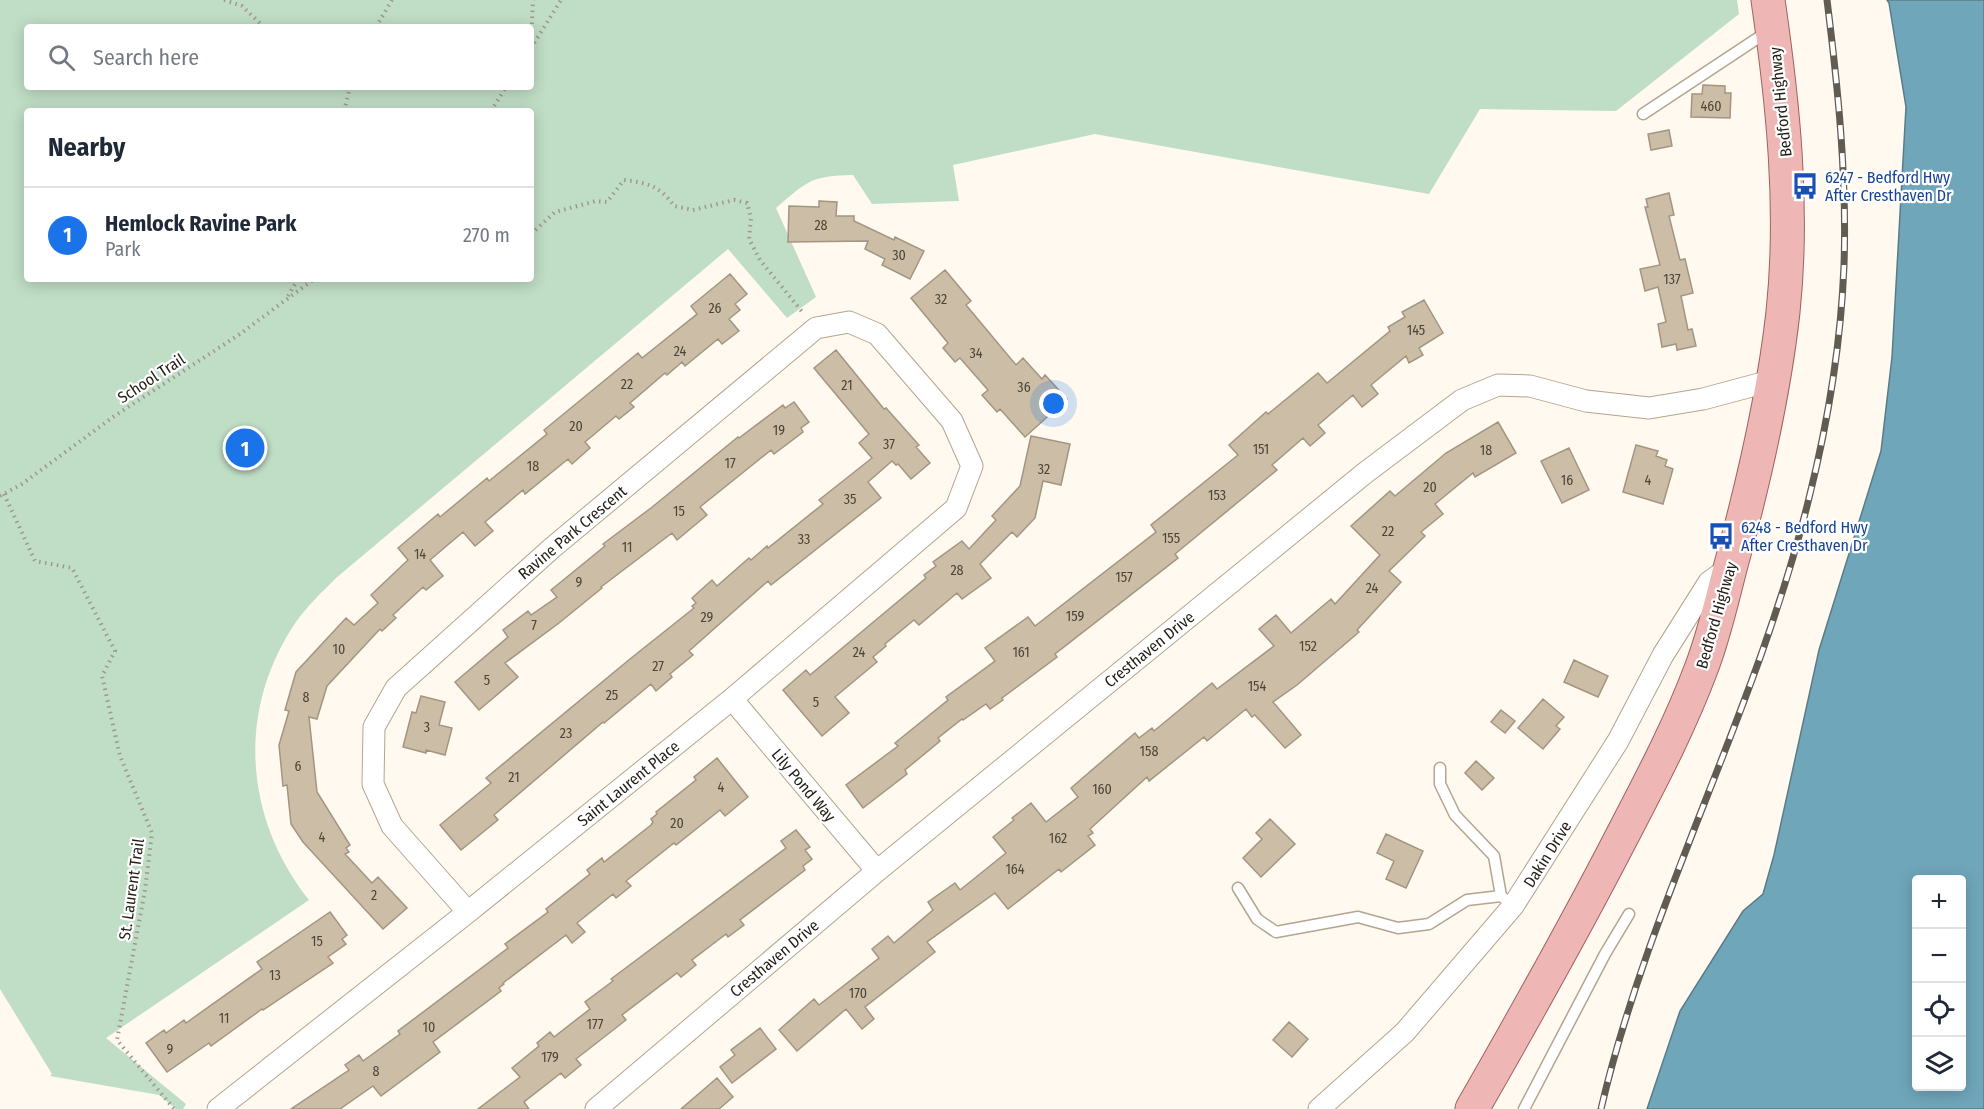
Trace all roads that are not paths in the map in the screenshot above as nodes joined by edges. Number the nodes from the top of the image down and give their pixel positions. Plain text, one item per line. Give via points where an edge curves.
1 (1770, 14) edge
2 (1642, 114) dead end
3 (1774, 380) junction
4 (952, 421) joint
5 (1730, 567) junction
6 (732, 699) junction
7 (1440, 768) dead end
8 (877, 871) junction
9 (1238, 888) dead end
10 (1507, 901) junction
11 (468, 912) junction
12 (1629, 914) dead end
13 (218, 1109) edge
14 (596, 1109) edge
15 (1319, 1109) edge
16 (1472, 1109) edge
17 (1524, 1109) edge

1 - 2 lane
1 - 3 main road, Bedford Highway via 1786,167 1787,231
3 - 5 main road, Bedford Highway via 1754,479
3 - 8 street, Cresthaven Drive via 1703,399 1649,408 1586,401 1530,386 1498,385 1462,400 1365,473
4 - 6 street, Saint Laurent Place via 972,466 956,508
4 - 11 street, Ravine Park Crescent via 877,334 849,322 816,328 552,548 396,688 374,728 374,784 392,826
5 - 10 street, Dakin Drive via 1709,582 1663,655 1618,741
5 - 16 main road, Bedford Highway via 1702,667 1664,755
6 - 8 street, Lily Pond Way
6 - 11 street, Saint Laurent Place
7 - 10 lane via 1440,784 1455,815 1494,856
8 - 14 street, Cresthaven Drive
9 - 10 lane via 1257,919 1276,932 1358,917 1398,928 1429,924 1467,900
10 - 15 street, Dakin Drive via 1405,1032
11 - 13 street, Saint Laurent Place
12 - 17 lane

